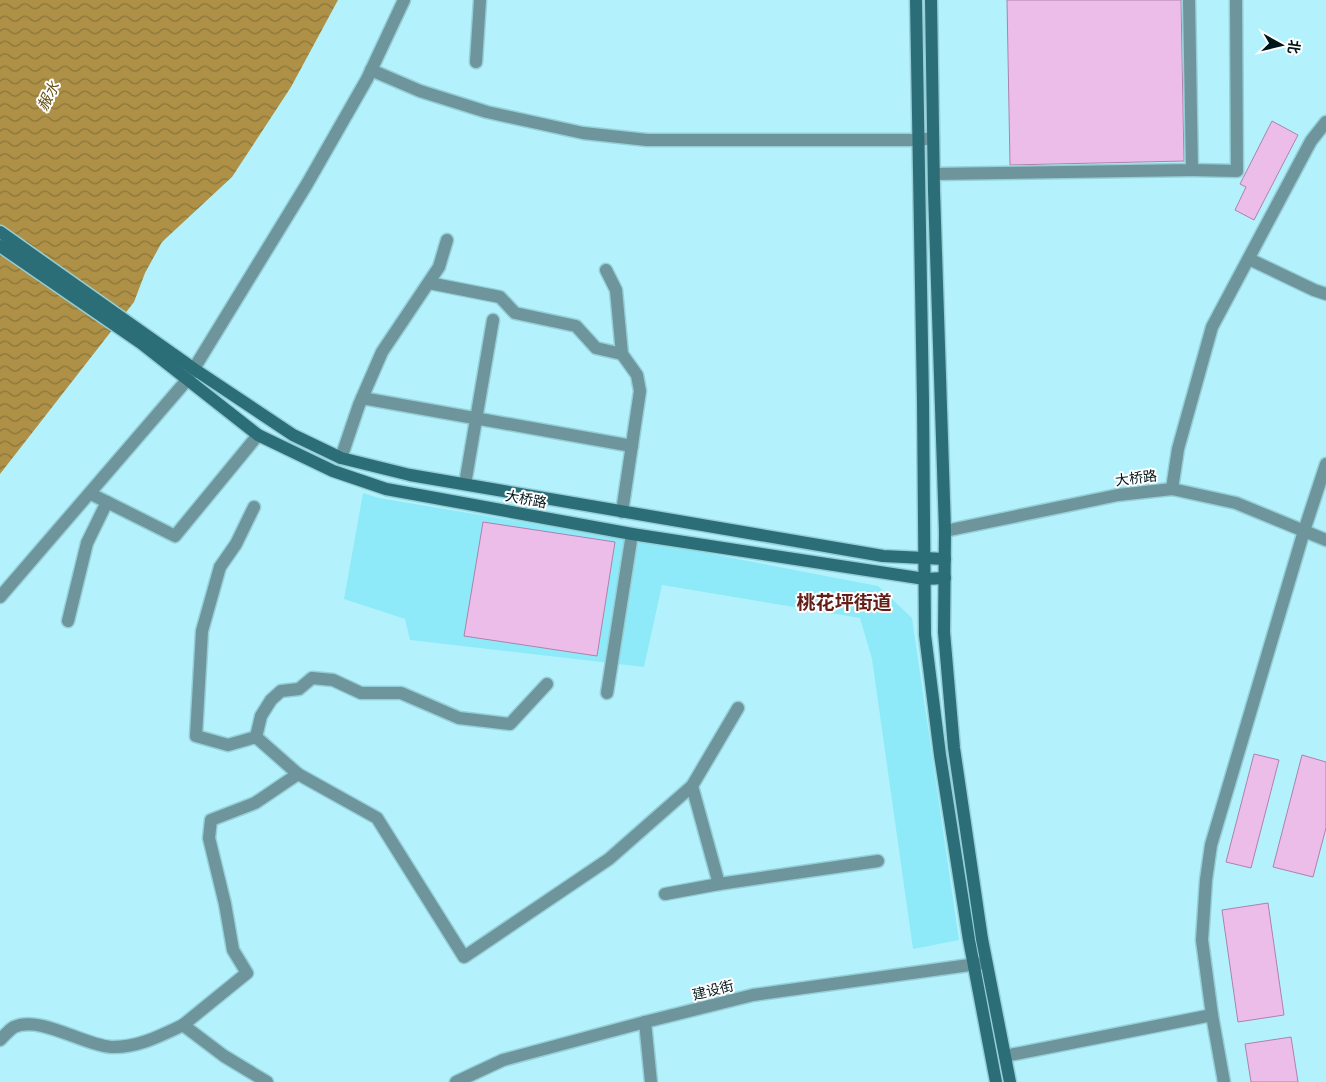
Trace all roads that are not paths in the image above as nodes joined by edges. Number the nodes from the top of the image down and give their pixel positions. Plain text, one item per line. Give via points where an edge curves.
1 (404, 0) edge
2 (480, 0) edge
3 (916, 0) edge
4 (931, 0) edge
5 (1189, 0) edge
6 (1236, 0) edge
7 (476, 62) dead end
8 (371, 70) junction
9 (1326, 122) edge
10 (933, 138) junction
11 (918, 140) junction
12 (1192, 170) junction
13 (934, 174) junction
14 (0, 232) edge
15 (447, 240) dead end
16 (0, 246) edge
17 (1249, 259) junction
18 (606, 270) dead end
19 (429, 283) junction
20 (1326, 294) edge
21 (493, 320) dead end
22 (144, 339) junction
23 (622, 354) junction
24 (190, 375) junction
25 (362, 398) junction
26 (476, 418) junction
27 (258, 435) junction
28 (632, 446) junction
29 (341, 458) junction
30 (1326, 464) edge
31 (465, 484) junction
32 (1172, 489) junction
33 (90, 494) junction
34 (107, 502) junction
35 (254, 507) dead end
36 (622, 512) junction
37 (945, 531) junction
38 (1304, 531) junction
39 (632, 534) junction
40 (1326, 540) edge
41 (924, 559) junction
42 (945, 559) junction
43 (924, 578) junction
44 (945, 578) junction
45 (0, 597) edge
46 (68, 621) dead end
47 (547, 684) dead end
48 (607, 693) dead end
49 (738, 708) dead end
50 (256, 737) junction
51 (298, 774) junction
52 (692, 786) junction
53 (878, 861) dead end
54 (719, 884) junction
55 (665, 894) dead end
56 (987, 962) junction
57 (974, 965) junction
58 (1212, 1015) junction
59 (645, 1022) junction
60 (183, 1025) junction
61 (0, 1040) edge
62 (1005, 1056) junction
63 (267, 1082) edge
64 (456, 1082) edge
65 (650, 1082) edge
66 (996, 1082) edge
67 (1010, 1082) edge
68 (1224, 1082) edge

1 - 8 street
2 - 7 street
3 - 11 main road
4 - 10 main road
5 - 12 street
6 - 12 street via 1237,171
8 - 11 street via 420,91 487,112 583,133 647,140
8 - 24 street via 307,184
9 - 17 street via 1311,141
10 - 11 street
10 - 13 main road
11 - 41 main road
12 - 13 street
13 - 37 main road
14 - 22 main road
15 - 19 street via 439,267
16 - 22 main road
17 - 20 street
17 - 32 street via 1212,327 1178,449
18 - 23 street via 616,290
19 - 23 street via 500,297 516,313 576,326 596,348
19 - 25 street via 382,352
21 - 26 street
22 - 24 main road, 大桥路
23 - 28 street via 637,375 640,391
24 - 27 main road, 大桥路
24 - 29 main road via 293,435
24 - 33 street
25 - 26 street
25 - 29 street
26 - 28 street
26 - 31 street
27 - 34 street via 175,536
27 - 39 main road, 大桥路 via 333,471 386,489
28 - 36 street
29 - 31 main road
30 - 38 street
31 - 36 main road
32 - 37 street, 大桥路 via 1118,495
32 - 38 street, 大桥路 via 1236,503
33 - 34 street
33 - 45 street
34 - 46 street via 87,543
35 - 50 street via 236,544 220,567 202,631 196,736 228,745
36 - 41 main road via 884,556
37 - 42 main road
38 - 40 street, 大桥路
38 - 58 street via 1211,845 1202,940
39 - 43 main road, 大桥路
39 - 48 street
41 - 42 main road
41 - 43 main road
42 - 44 main road
43 - 44 main road, 大桥路
43 - 57 main road via 925,635 940,755
44 - 56 main road via 944,632 954,748
47 - 50 street via 510,724 459,718 401,693 361,693 333,680 312,678 299,690 281,691 271,700 261,716
49 - 52 street
50 - 51 street
51 - 52 street via 377,818 464,957 609,859
51 - 60 street via 255,803 210,820 209,838 233,950 247,973
52 - 54 street
53 - 54 street
54 - 55 street
56 - 57 street, 建设街
56 - 62 main road
57 - 59 street, 建设街 via 753,995
57 - 66 main road
58 - 62 street
58 - 68 street
59 - 64 street, 建设街 via 503,1060
59 - 65 street
60 - 61 street via 144,1043 110,1047 37,1024 14,1027
60 - 63 street via 224,1056
62 - 67 main road

